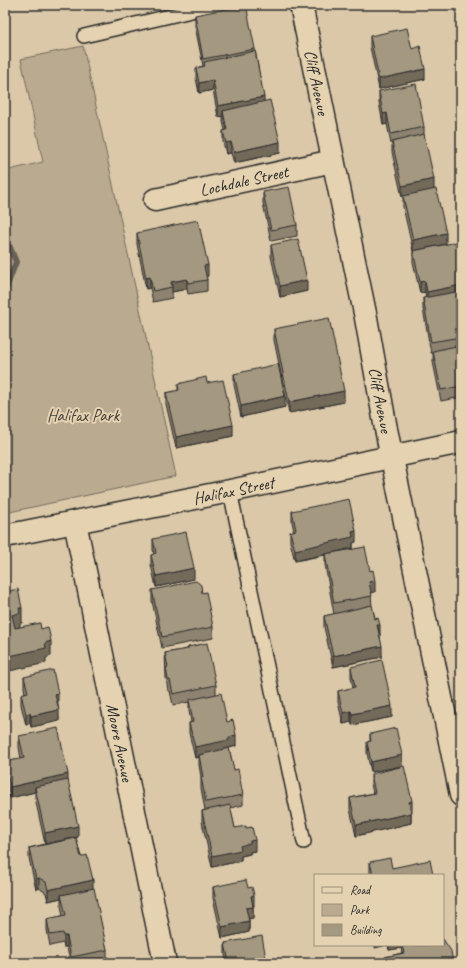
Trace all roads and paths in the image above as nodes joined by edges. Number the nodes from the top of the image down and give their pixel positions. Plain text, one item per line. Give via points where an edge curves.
1 (217, 5) edge
2 (301, 5) edge
3 (84, 36) dead end
4 (333, 161) junction
5 (154, 200) dead end
6 (461, 442) edge
7 (392, 456) junction
8 (230, 491) junction
9 (75, 522) junction
10 (5, 536) edge
11 (461, 795) edge
12 (304, 842) dead end
13 (165, 963) edge

1 - 3 lane
2 - 4 street, Cliff Avenue
4 - 5 street, Lochdale Street
4 - 7 street, Cliff Avenue
6 - 7 street, Halifax Street
7 - 8 street, Halifax Street
7 - 11 street, Cliff Avenue
8 - 9 street, Halifax Street
8 - 12 lane
9 - 10 street, Halifax Street
9 - 13 street, Moore Avenue

